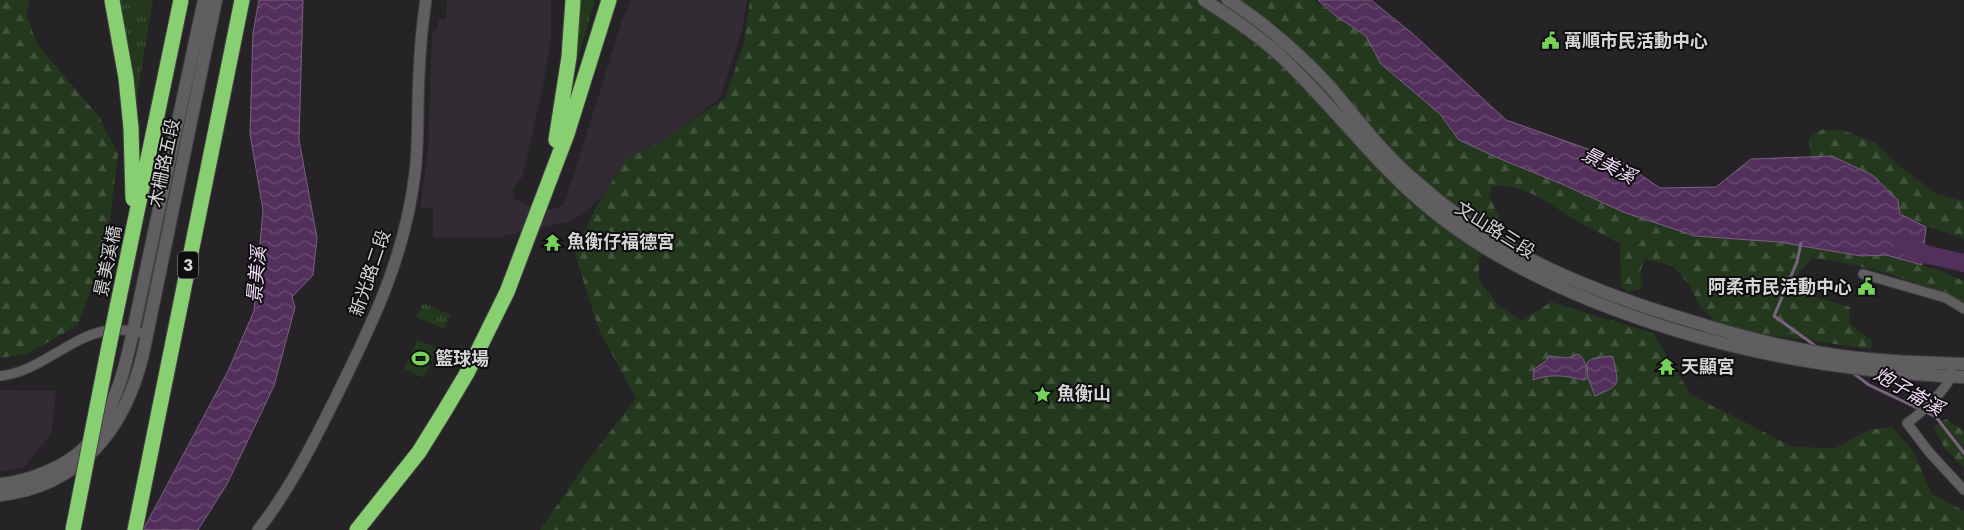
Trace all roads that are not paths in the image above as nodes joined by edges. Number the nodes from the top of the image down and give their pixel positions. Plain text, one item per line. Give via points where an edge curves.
1 (107, 0) edge
2 (112, 0) edge
3 (181, 0) edge
4 (204, 0) edge
5 (216, 0) edge
6 (242, 0) edge
7 (426, 0) edge
8 (573, 0) edge
9 (609, 0) edge
10 (1204, 0) edge
11 (1228, 0) edge
12 (120, 40) junction
13 (544, 192) junction
14 (1517, 259) junction
15 (1863, 274) dead end
16 (1964, 309) edge
17 (1646, 314) junction
18 (133, 331) junction
19 (147, 334) junction
20 (108, 351) junction
21 (1958, 370) edge
22 (0, 376) edge
23 (0, 484) edge
24 (1964, 490) edge
25 (0, 495) edge
26 (73, 530) edge
27 (135, 530) edge
28 (258, 530) edge
29 (357, 530) edge

1 - 12 highway
2 - 12 highway
3 - 20 highway, 景美溪橋, bridge
4 - 18 main road, 木柵路五段
5 - 19 main road, 木柵路五段
6 - 27 highway, 3
7 - 28 street, 新光路二段 via 420,52 415,172 409,211 392,274 374,319 309,451
8 - 13 highway via 561,114
9 - 13 highway via 567,134
10 - 14 main road, 文山路三段 via 1287,62 1393,176 1425,205 1487,250
11 - 14 main road, 文山路三段 via 1293,50 1331,88 1393,161 1458,216
12 - 20 highway, bridge via 131,128 133,209
13 - 29 highway via 507,292 467,374 418,452
14 - 17 main road, 文山路三段 via 1537,263 1624,300
15 - 16 street via 1946,298
17 - 21 main road, 文山路三段 via 1828,354
17 - 21 main road, 文山路三段 via 1717,342 1770,355 1905,374
18 - 19 street
18 - 22 street via 105,331 87,337 52,357
18 - 23 main road, 木柵路五段 via 116,395 105,419 86,445 42,474
19 - 25 main road, 木柵路五段 via 127,402 108,434 92,452 65,474 43,486
20 - 26 highway, 景美溪橋, bridge
21 - 24 street via 1907,423

